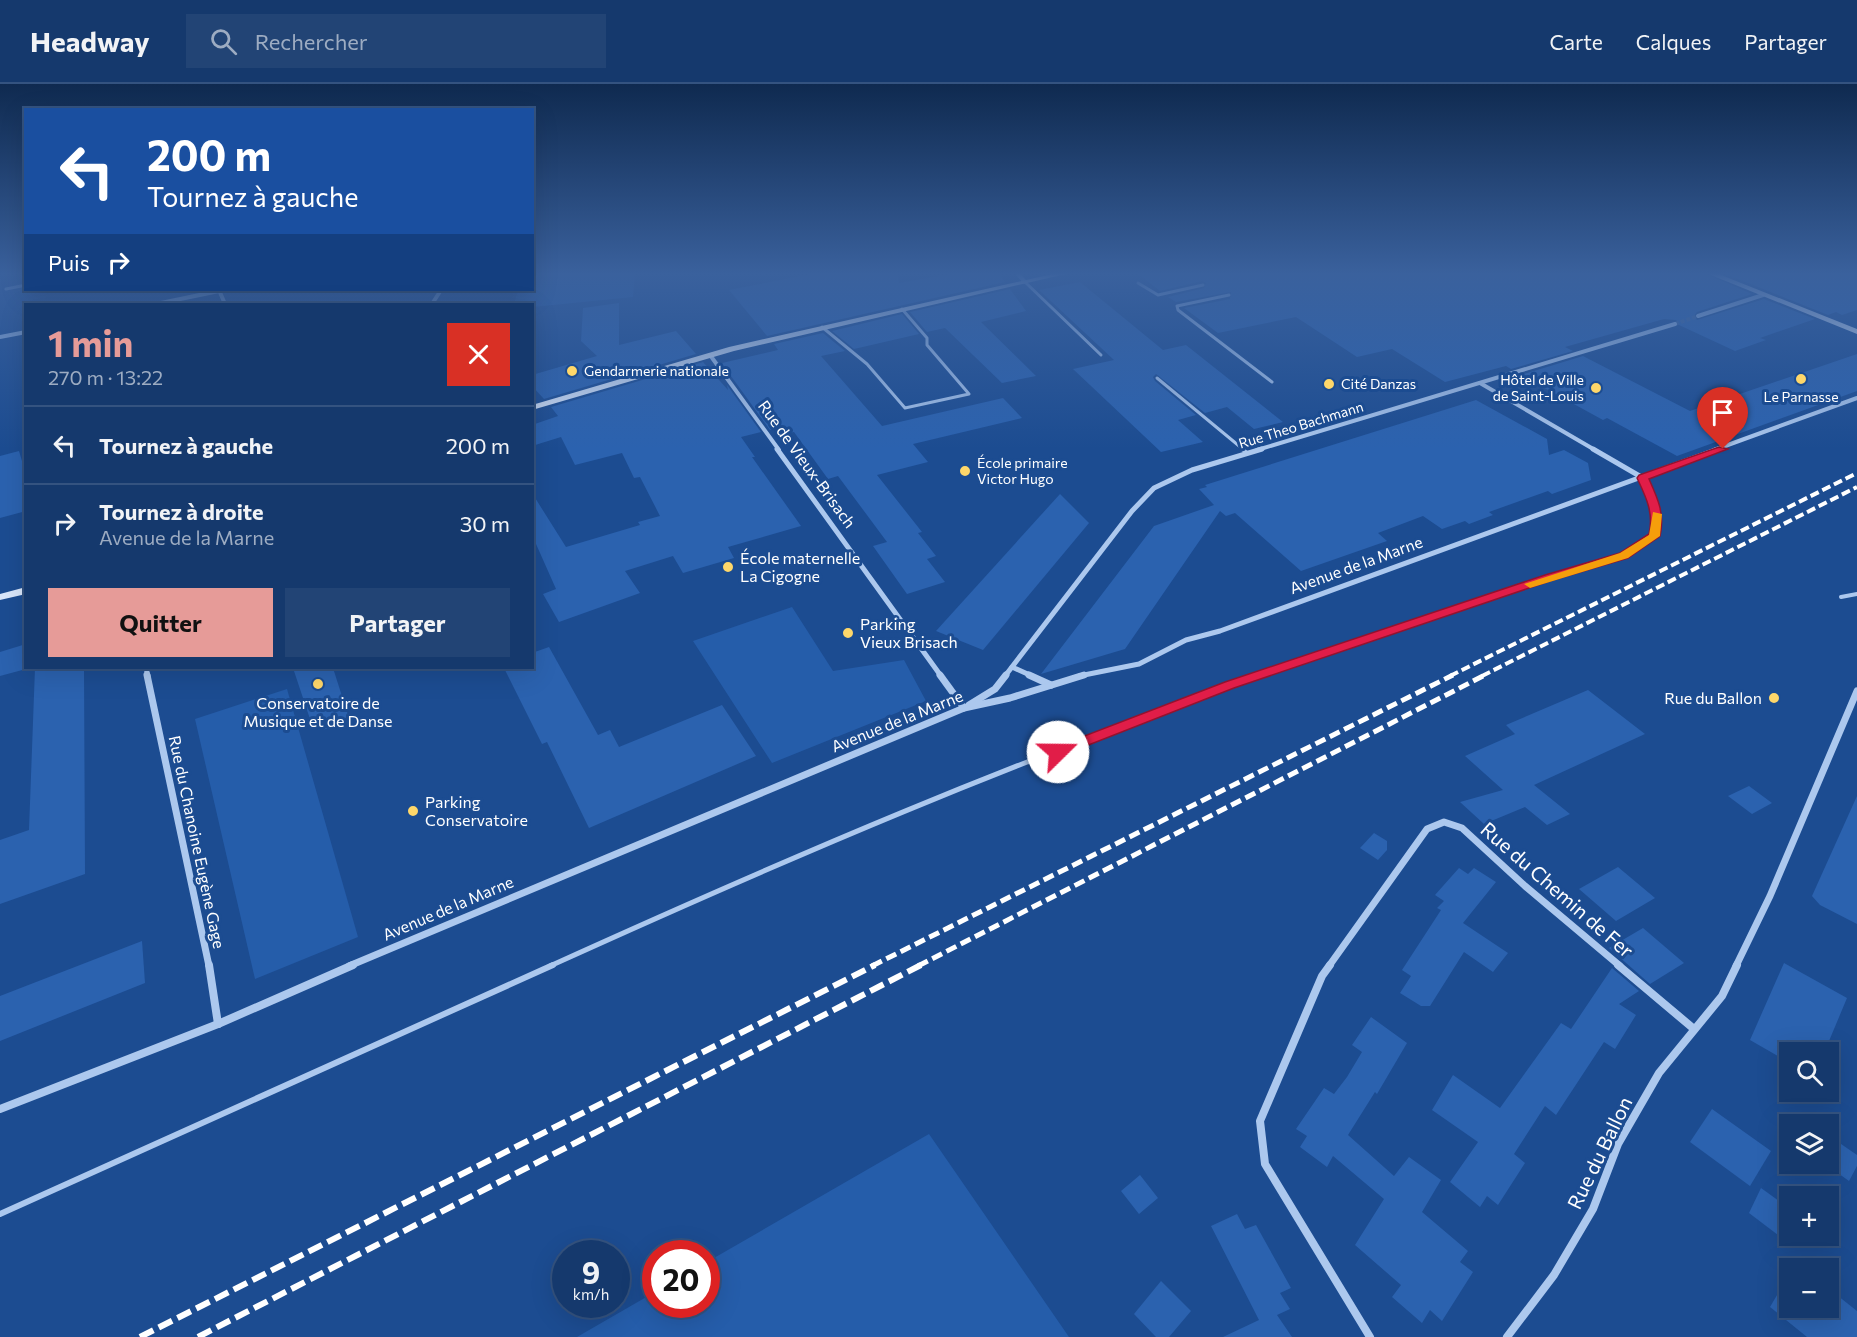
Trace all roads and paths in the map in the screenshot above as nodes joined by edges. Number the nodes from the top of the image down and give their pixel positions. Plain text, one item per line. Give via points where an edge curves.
1 (804, 331) edge
2 (827, 331) edge
3 (921, 331) edge
4 (1077, 331) edge
5 (1206, 331) edge
6 (1650, 331) edge
7 (24, 332) edge
8 (0, 337) edge
9 (710, 355) junction
10 (1101, 355) dead end
11 (1157, 378) dead end
12 (1272, 382) dead end
13 (1480, 383) junction
14 (1857, 398) edge
15 (534, 407) edge
16 (1247, 453) junction
17 (1643, 478) junction
18 (24, 591) edge
19 (1857, 594) edge
20 (0, 597) edge
21 (1841, 597) dead end
22 (1012, 667) junction
23 (147, 669) edge
24 (1051, 685) junction
25 (1857, 691) edge
26 (964, 708) junction
27 (218, 1024) junction
28 (1694, 1029) junction
29 (0, 1109) edge
30 (0, 1214) edge
31 (1370, 1337) edge
32 (1507, 1337) edge

1 - 9 main road
2 - 3 lane via 867,364 906,408 969,394 927,345
4 - 10 lane
5 - 12 lane
6 - 13 street, Rue Theo Bachmann
7 - 8 street
9 - 15 main road
9 - 26 street, Rue de Vieux-Brisach
11 - 16 lane
13 - 16 street, Rue Theo Bachmann
13 - 17 street
14 - 17 street, Avenue de la Marne
16 - 22 street, Rue Theo Bachmann via 1192,470 1154,488
17 - 24 street, Avenue de la Marne via 1186,640 1139,664 1096,671
17 - 30 lane via 1656,506 1658,522 1654,536 1624,556 1229,685 787,860
18 - 20 main road
19 - 21 lane
22 - 24 street
22 - 26 street, Rue Theo Bachmann via 995,689
23 - 27 street, Rue du Chanoine Eugène Gage
24 - 26 street, Avenue de la Marne
25 - 28 street, Rue du Ballon via 1739,963 1722,996
26 - 27 street, Avenue de la Marne via 472,913
27 - 29 street, Avenue de la Marne
28 - 31 street, Rue du Chemin de Fer via 1462,828 1444,822 1427,829 1322,976 1260,1121 1265,1164
28 - 32 street, Rue du Ballon via 1659,1073 1618,1144 1593,1209 1554,1275

